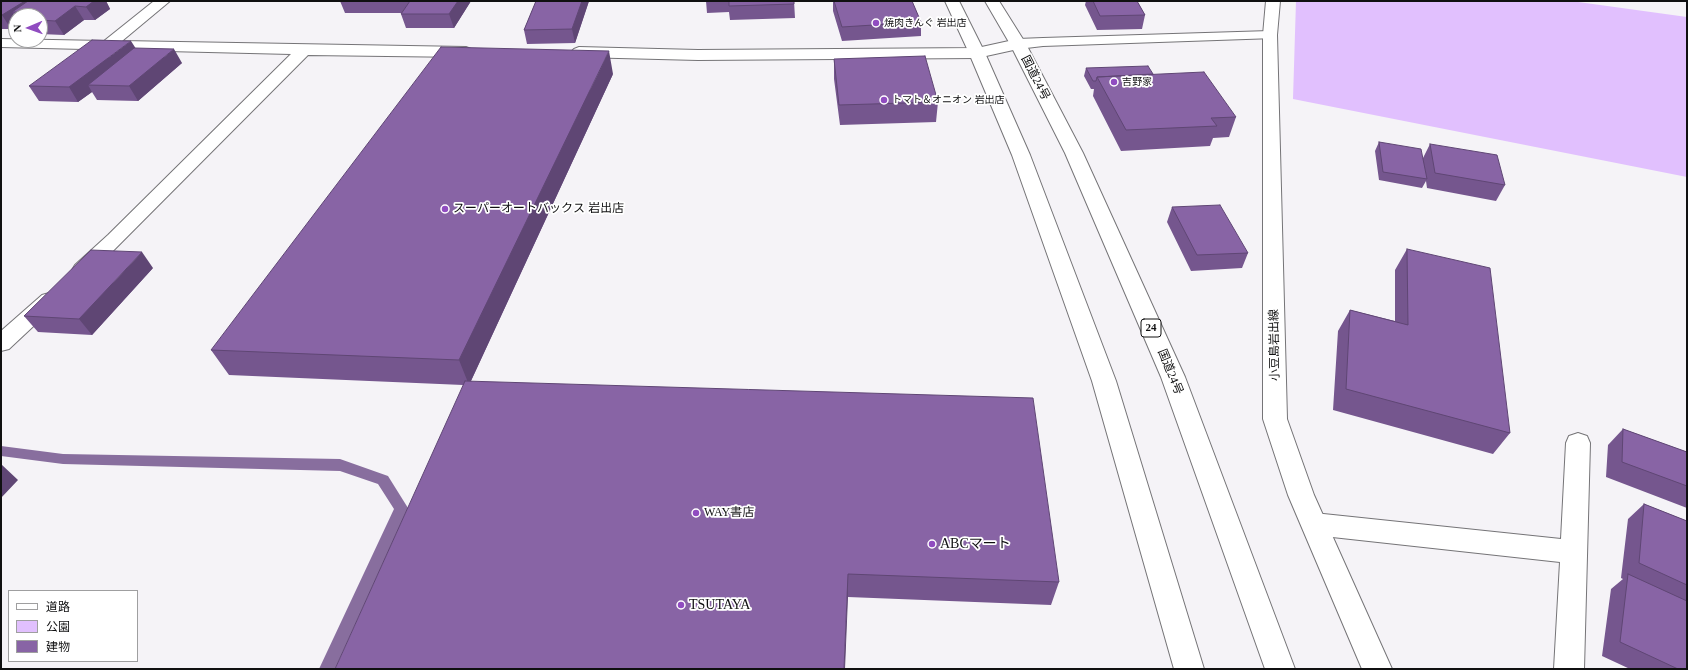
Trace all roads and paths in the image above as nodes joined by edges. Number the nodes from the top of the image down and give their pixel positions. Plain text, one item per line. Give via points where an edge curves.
1 (164, 1) edge
2 (952, 1) edge
3 (992, 1) edge
4 (1273, 1) edge
5 (1270, 35) junction
6 (1, 42) edge
7 (1018, 44) junction
8 (107, 46) junction
9 (304, 50) junction
10 (481, 52) edge
11 (567, 52) edge
12 (977, 53) junction
13 (1, 343) edge
14 (1578, 443) dead end
15 (1314, 524) junction
16 (1574, 552) junction
17 (1189, 669) edge
18 (1280, 669) edge
19 (1377, 669) edge
20 (1569, 669) edge

1 - 8 main road
2 - 12 main road
3 - 7 main road, 国道24号 / 24
4 - 5 main road, 小豆島岩出線
5 - 7 main road
5 - 15 main road, 小豆島岩出線 via 1275,419 1301,495
6 - 8 main road
7 - 12 main road
7 - 18 main road, 国道24号 / 24 via 1074,153 1173,377
8 - 9 main road
9 - 10 main road
9 - 13 main road via 121,234
11 - 12 main road via 698,55
12 - 17 main road via 1021,155 1104,381
14 - 16 main road
15 - 16 main road
15 - 19 main road, 小豆島岩出線
16 - 20 main road

